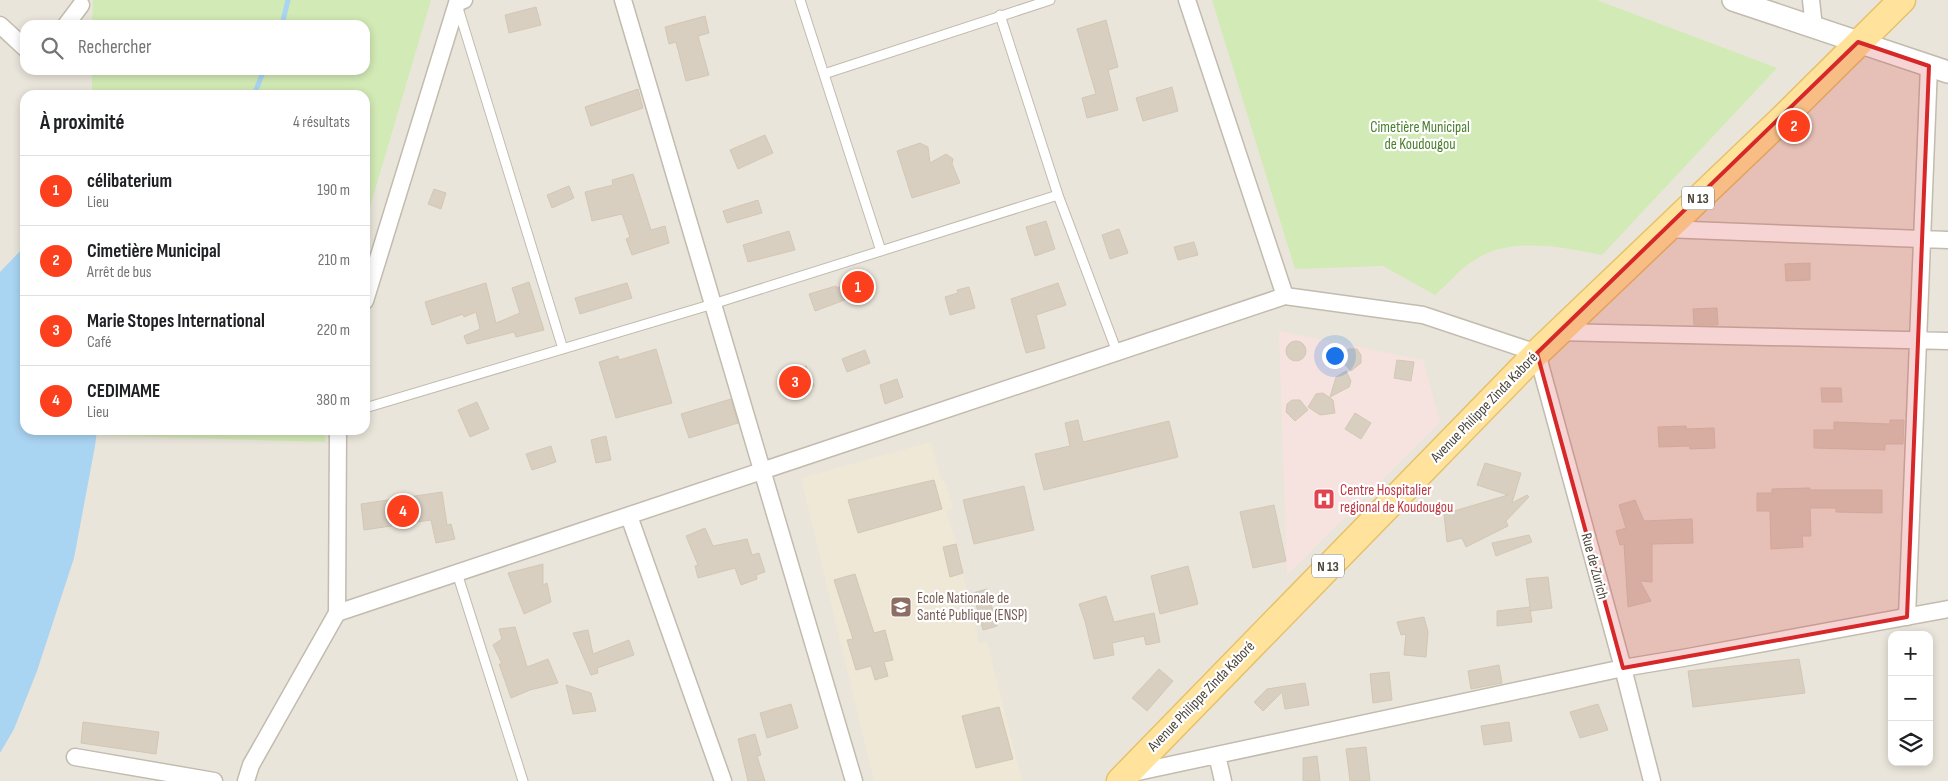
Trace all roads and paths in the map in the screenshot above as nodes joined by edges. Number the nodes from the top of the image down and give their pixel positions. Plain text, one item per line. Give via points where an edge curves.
1 (624, 0) edge
2 (800, 0) edge
3 (1050, 0) edge
4 (1187, 0) edge
5 (1733, 0) edge
6 (1810, 0) edge
7 (1902, 0) edge
8 (461, 1) edge
9 (81, 5) dead end
10 (1000, 15) junction
11 (70, 20) edge
12 (0, 25) edge
13 (1814, 27) junction
14 (1858, 42) junction
15 (20, 43) edge
16 (1938, 69) edge
17 (824, 74) junction
18 (1058, 195) junction
19 (1665, 229) junction
20 (1922, 240) junction
21 (1948, 240) edge
22 (880, 251) junction
23 (370, 285) edge
24 (1285, 296) junction
25 (713, 304) junction
26 (1558, 332) junction
27 (1918, 340) junction
28 (1948, 341) edge
29 (563, 349) junction
30 (1117, 352) junction
31 (1537, 352) junction
32 (370, 407) edge
33 (338, 435) edge
34 (762, 471) junction
35 (629, 516) junction
36 (457, 573) junction
37 (1948, 609) edge
38 (337, 613) junction
39 (1907, 617) junction
40 (1623, 668) junction
41 (1217, 755) junction
42 (75, 757) dead end
43 (1122, 778) edge
44 (214, 781) edge
45 (246, 781) edge
46 (523, 781) edge
47 (723, 781) edge
48 (854, 781) edge
49 (1223, 781) edge
50 (1652, 781) edge

1 - 25 street
2 - 17 lane
3 - 10 lane
4 - 24 street
5 - 13 street
6 - 13 street
7 - 14 main road, N 13
8 - 23 street
8 - 29 lane
9 - 11 street
10 - 17 lane
10 - 18 lane
12 - 15 street
13 - 14 street
14 - 16 street
14 - 19 main road, Avenue Philippe Zinda Kaboré / N 13
16 - 20 street
17 - 22 lane
18 - 22 lane
18 - 30 lane
19 - 20 street
19 - 26 main road, Avenue Philippe Zinda Kaboré / N 13
20 - 21 street
20 - 27 street
22 - 25 lane
24 - 30 street
24 - 31 street via 1424,315
25 - 29 lane
25 - 34 street
26 - 27 street
26 - 31 main road, Avenue Philippe Zinda Kaboré / N 13
27 - 28 street
27 - 39 street
29 - 32 lane
30 - 34 street
31 - 40 street, Rue de Zurich
31 - 43 main road, Avenue Philippe Zinda Kaboré / N 13
33 - 38 street
34 - 35 street
34 - 48 street
35 - 36 street
35 - 47 street
36 - 38 street
36 - 46 lane
37 - 39 street
38 - 45 street via 251,765
39 - 40 street
40 - 41 street
40 - 50 street, Rue de Zurich
41 - 43 street
41 - 49 street
42 - 44 street

